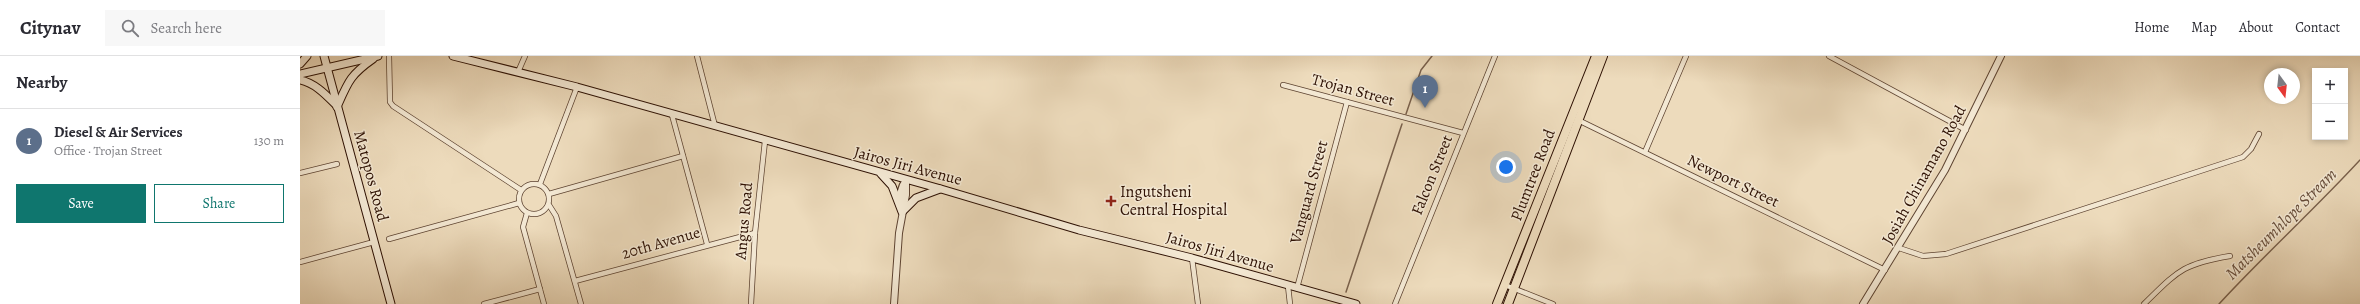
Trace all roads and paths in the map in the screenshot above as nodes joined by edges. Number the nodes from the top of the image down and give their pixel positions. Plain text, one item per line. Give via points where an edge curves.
1 (307, 56) edge
2 (324, 56) edge
3 (376, 56) edge
4 (389, 56) edge
5 (453, 56) edge
6 (525, 56) edge
7 (697, 56) edge
8 (1495, 56) edge
9 (1596, 56) edge
10 (1603, 56) edge
11 (1686, 56) edge
12 (1829, 56) edge
13 (2001, 56) edge
14 (300, 64) edge
15 (326, 67) junction
16 (518, 72) junction
17 (300, 74) edge
18 (300, 80) edge
19 (1283, 85) dead end
20 (577, 87) junction
21 (1347, 102) junction
22 (337, 107) junction
23 (672, 115) junction
24 (1574, 118) junction
25 (716, 128) junction
26 (1966, 130) junction
27 (1463, 133) junction
28 (2259, 134) dead end
29 (765, 141) junction
30 (1645, 152) junction
31 (683, 156) junction
32 (337, 164) dead end
33 (880, 172) junction
34 (300, 173) edge
35 (906, 180) junction
36 (540, 184) junction
37 (941, 189) junction
38 (521, 190) junction
39 (549, 194) junction
40 (519, 203) junction
41 (549, 205) junction
42 (902, 212) junction
43 (527, 213) junction
44 (755, 233) junction
45 (389, 239) dead end
46 (374, 242) junction
47 (707, 244) junction
48 (1899, 248) junction
49 (2230, 256) dead end
50 (1192, 258) junction
51 (300, 262) edge
52 (1885, 270) junction
53 (575, 281) junction
54 (1505, 285) junction
55 (1288, 286) junction
56 (1297, 288) junction
57 (1514, 288) junction
58 (540, 289) junction
59 (1497, 303) edge
60 (391, 304) edge
61 (484, 304) edge
62 (544, 304) edge
63 (581, 304) edge
64 (751, 304) edge
65 (894, 304) edge
66 (1198, 304) edge
67 (1290, 304) edge
68 (1356, 304) edge
69 (1395, 304) edge
70 (1508, 304) edge
71 (1553, 304) edge
72 (1864, 304) edge
73 (2144, 304) edge

1 - 14 main road
2 - 15 main road, Matopos Road
3 - 15 main road
3 - 22 main road via 348,80
4 - 38 street via 390,102 393,106
5 - 16 main road, Jairos Jiri Avenue
6 - 16 street
7 - 25 street
8 - 27 street, Falcon Street
9 - 24 highway, Plumtree Road
10 - 24 highway, Plumtree Road
11 - 30 street
12 - 26 street
13 - 26 street, Josiah Chinamano Road
15 - 17 main road
15 - 22 main road, Matopos Road
16 - 20 main road, Jairos Jiri Avenue
18 - 22 main road via 318,89
19 - 21 street, Trojan Street
20 - 23 main road, Jairos Jiri Avenue
20 - 36 street
21 - 27 street, Trojan Street
21 - 56 street, Vanguard Street
22 - 46 main road, Matopos Road
23 - 25 main road, Jairos Jiri Avenue
23 - 31 street
24 - 30 street, Newport Street
24 - 54 highway, Plumtree Road
24 - 57 highway, Plumtree Road
25 - 29 main road, Jairos Jiri Avenue
26 - 48 street, Josiah Chinamano Road
27 - 69 street, Falcon Street
28 - 48 street via 2243,157 1946,254 1923,256
29 - 33 main road, Jairos Jiri Avenue
29 - 44 street, Angus Road
30 - 52 street, Newport Street
31 - 39 street
31 - 47 street
32 - 34 street
33 - 35 main road, Jairos Jiri Avenue
33 - 42 main road via 892,186
35 - 37 main road, Jairos Jiri Avenue
35 - 42 street
36 - 38 street via 530,184
36 - 39 street
37 - 42 main road via 916,198
37 - 50 main road, Jairos Jiri Avenue via 1079,230
38 - 40 street
39 - 41 street
40 - 43 street
40 - 45 street
41 - 43 street via 540,214
41 - 53 street via 556,216
42 - 65 street
43 - 58 street via 524,227
44 - 47 street, 20th Avenue
44 - 64 street, Angus Road
46 - 51 street
46 - 60 main road, Matopos Road
47 - 53 street, 20th Avenue
48 - 52 street, Josiah Chinamano Road
49 - 73 street via 2203,260 2178,271
50 - 55 main road, Jairos Jiri Avenue
50 - 66 street
52 - 72 street, Josiah Chinamano Road
53 - 63 street
54 - 57 street
54 - 59 highway, Plumtree Road
55 - 56 main road, Jairos Jiri Avenue
55 - 67 street
56 - 68 main road, Jairos Jiri Avenue
57 - 70 highway, Plumtree Road
57 - 71 street
58 - 61 street
58 - 62 street

